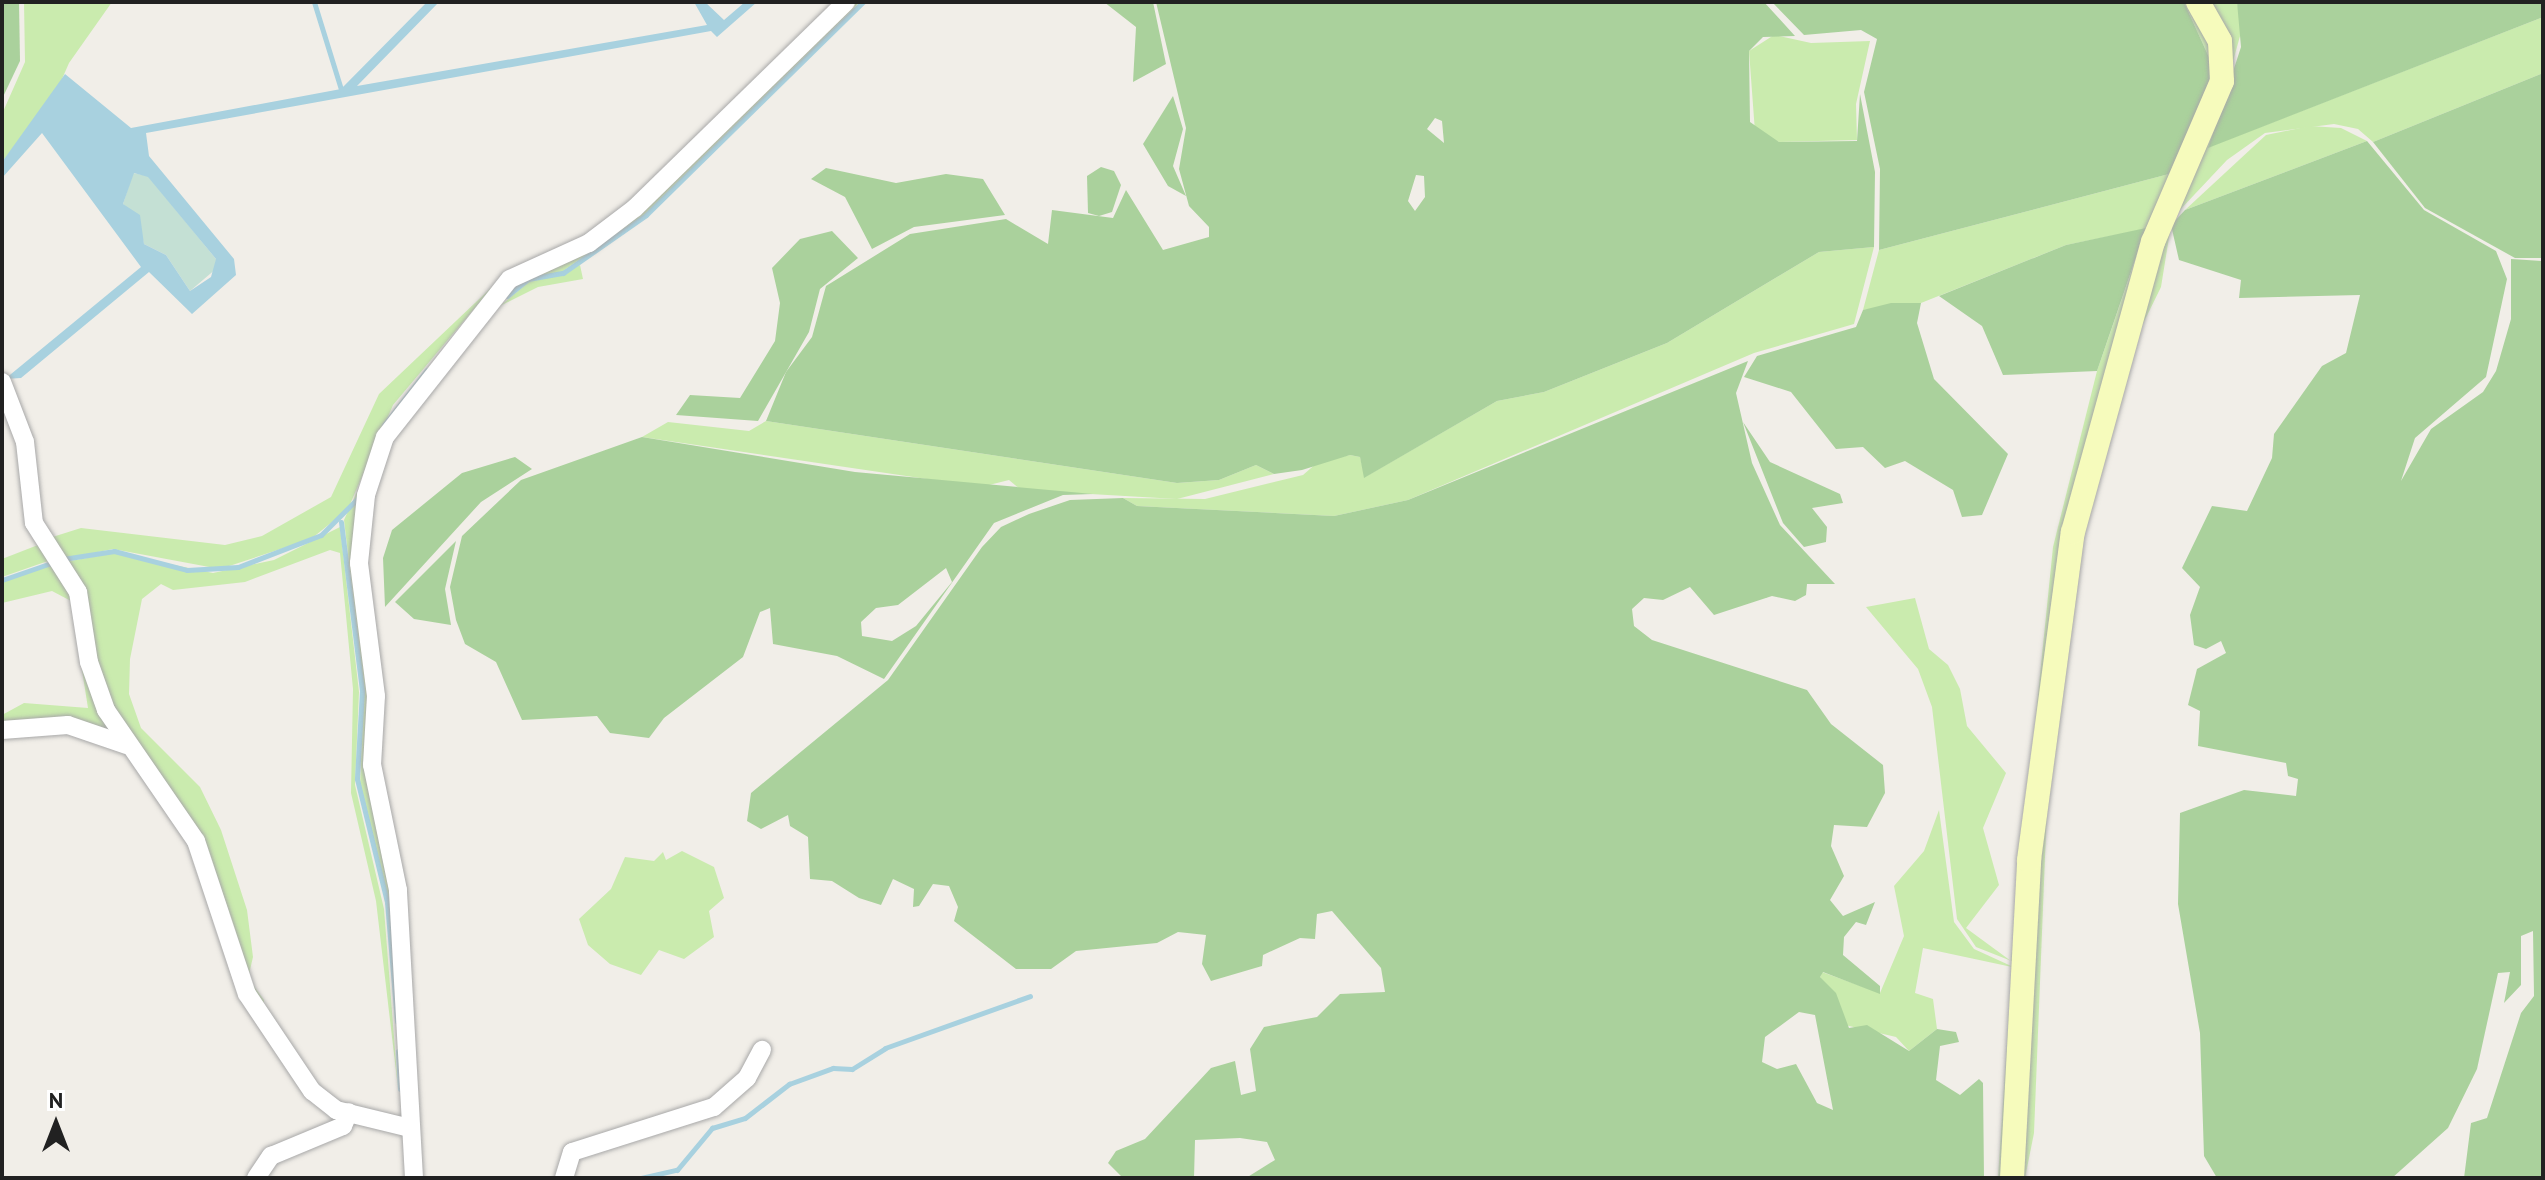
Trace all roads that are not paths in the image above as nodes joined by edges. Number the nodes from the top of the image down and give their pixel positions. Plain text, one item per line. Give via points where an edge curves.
1 (846, 2) edge
2 (2198, 2) edge
3 (2, 382) edge
4 (2, 730) edge
5 (126, 745) junction
6 (762, 1050) dead end
7 (349, 1112) junction
8 (410, 1128) junction
9 (256, 1178) edge
10 (414, 1178) edge
11 (564, 1178) edge
12 (2012, 1178) edge

1 - 8 street via 635,208 589,243 510,279 385,437 366,495 359,563 376,696 372,765 398,890
2 - 12 street via 2220,41 2222,81 2153,242 2073,532 2029,860
3 - 5 street via 25,442 34,523 78,592 89,662
4 - 5 street via 68,725
5 - 7 street via 196,841 247,994 304,1083
6 - 11 street via 747,1078 714,1107 572,1152
7 - 8 street
7 - 9 street via 343,1126 271,1156
8 - 10 street

